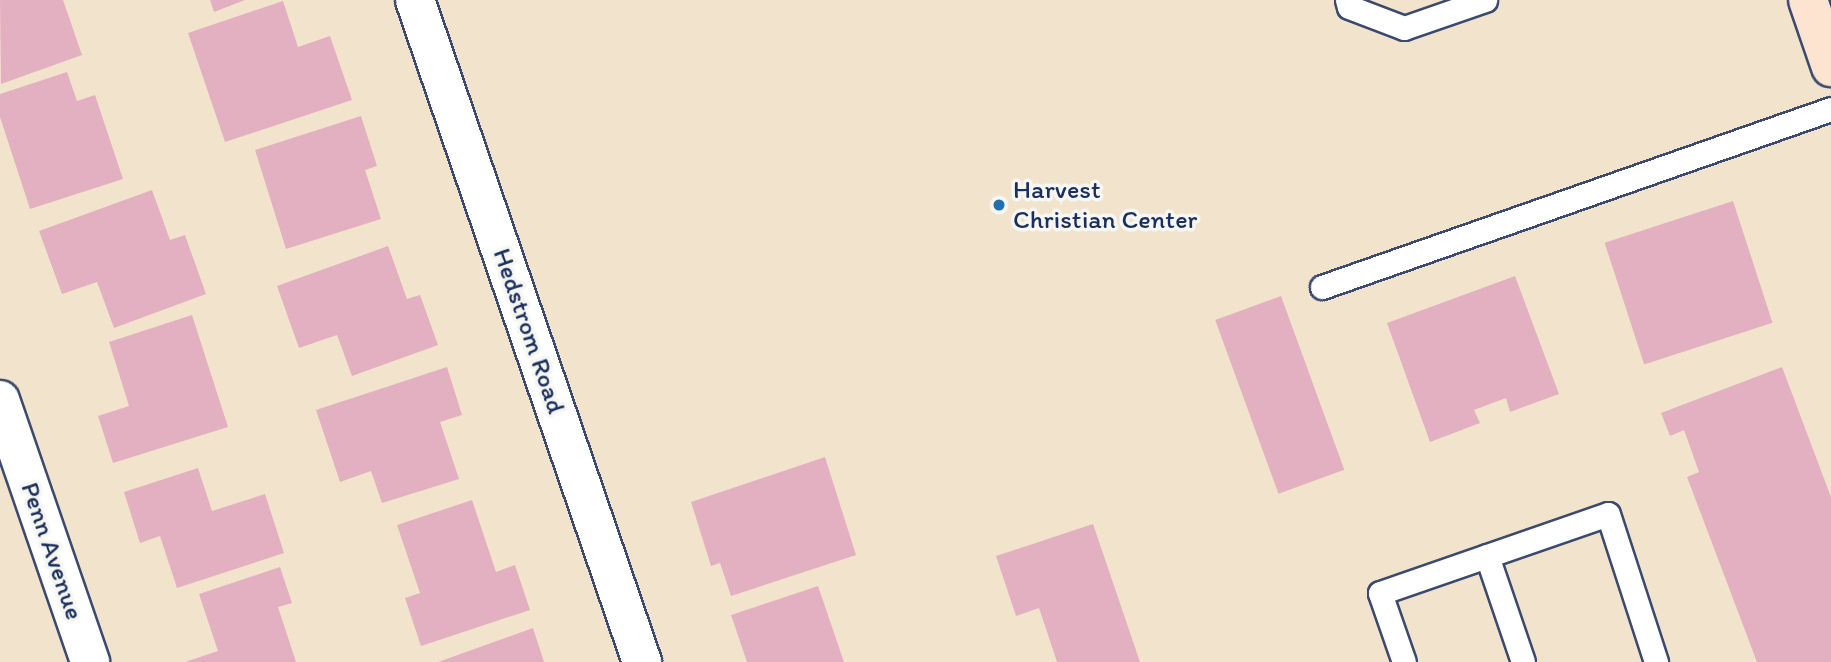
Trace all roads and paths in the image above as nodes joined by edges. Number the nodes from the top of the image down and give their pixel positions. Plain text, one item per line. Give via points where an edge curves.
1 (415, 0) edge
2 (1347, 0) edge
3 (1485, 0) edge
4 (1808, 0) edge
5 (1831, 68) edge
6 (1831, 109) edge
7 (1322, 287) dead end
8 (0, 400) edge
9 (1487, 556) junction
10 (90, 662) edge
11 (642, 662) edge
12 (1404, 662) edge
13 (1523, 662) edge
14 (1656, 662) edge

1 - 11 street, Hedstrom Road
2 - 3 lane via 1349,7 1404,29
4 - 5 main road
6 - 7 lane
8 - 10 street, Penn Avenue
9 - 12 lane via 1380,593
9 - 13 lane
9 - 14 lane via 1608,514

